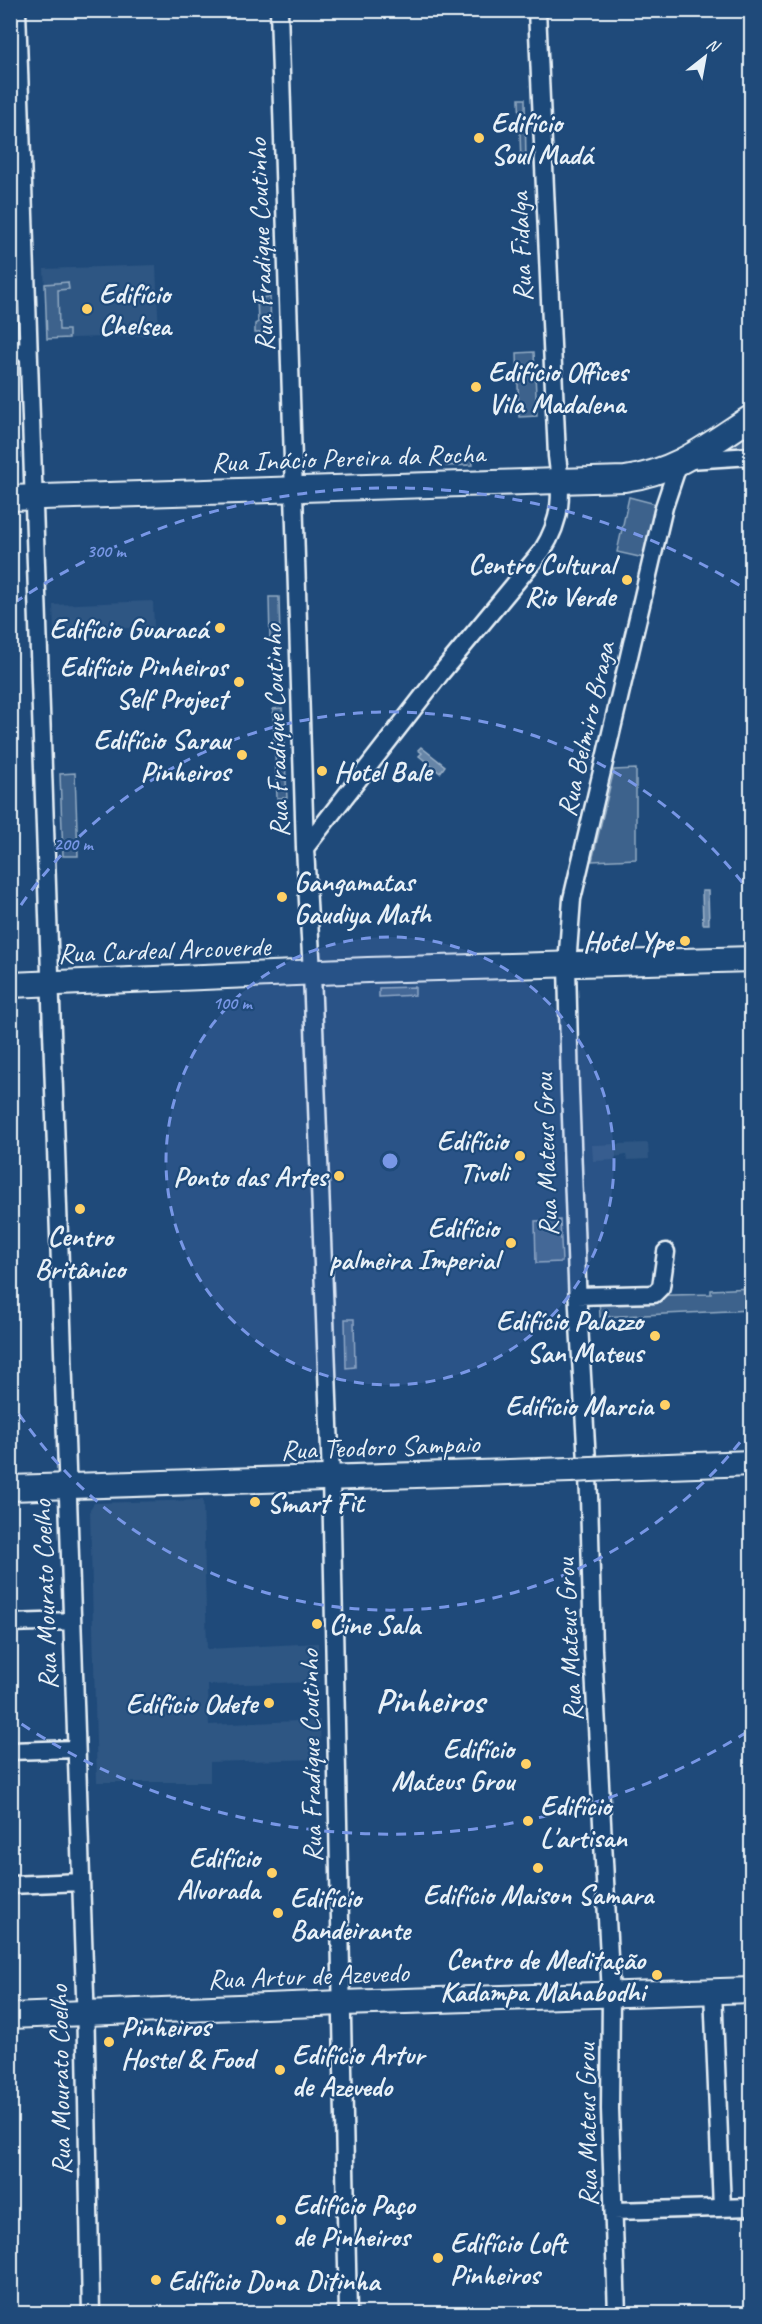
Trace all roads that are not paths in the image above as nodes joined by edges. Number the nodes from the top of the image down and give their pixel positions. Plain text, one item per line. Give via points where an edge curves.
1 (17, 10) edge
2 (279, 10) edge
3 (537, 10) edge
4 (17, 212) edge
5 (28, 351) junction
6 (10, 352) edge
7 (752, 417) edge
8 (752, 456) edge
9 (682, 463) junction
10 (643, 476) junction
11 (560, 481) junction
12 (295, 489) junction
13 (22, 498) edge
14 (664, 507) junction
15 (305, 848) junction
16 (752, 959) edge
17 (567, 965) junction
18 (312, 973) junction
19 (50, 984) junction
20 (10, 985) edge
21 (666, 1252) dead end
22 (577, 1296) junction
23 (752, 1463) edge
24 (331, 1477) junction
25 (67, 1486) junction
26 (10, 1488) edge
27 (72, 1621) junction
28 (10, 1623) edge
29 (76, 1749) junction
30 (10, 1751) edge
31 (81, 1882) junction
32 (10, 1885) edge
33 (752, 1990) edge
34 (713, 1991) junction
35 (611, 1995) junction
36 (342, 2003) junction
37 (85, 2013) junction
38 (10, 2016) edge
39 (722, 2208) junction
40 (752, 2208) edge
41 (615, 2211) junction
42 (91, 2313) edge
43 (348, 2313) edge
44 (617, 2313) edge

1 - 4 street, Rua Mourato Coelho
2 - 12 street, Rua Fradique Coutinho
3 - 11 street, Rua Fidalga
4 - 5 street, Rua Mourato Coelho
5 - 6 street
5 - 13 street, Rua Mourato Coelho
7 - 9 main road, Rua Inácio Pereira da Rocha
8 - 9 street, Rua Inácio Pereira da Rocha
9 - 10 main road, Rua Inácio Pereira da Rocha
9 - 14 street, Rua Belmiro Braga
10 - 11 main road, Rua Inácio Pereira da Rocha
10 - 14 street via 657,490
11 - 12 main road, Rua Inácio Pereira da Rocha
11 - 15 street, Rua Fidalga via 558,519 542,550
12 - 13 main road, Rua Inácio Pereira da Rocha
12 - 15 street, Rua Fradique Coutinho
13 - 19 street, Rua Mourato Coelho
14 - 17 street, Rua Belmiro Braga via 572,899
15 - 18 street, Rua Fradique Coutinho
16 - 17 main road, Rua Cardeal Arcoverde
17 - 18 main road, Rua Cardeal Arcoverde
17 - 22 street, Rua Mateus Grou
18 - 19 main road, Rua Cardeal Arcoverde
18 - 24 street, Rua Fradique Coutinho
19 - 20 main road, Rua Cardeal Arcoverde
19 - 25 street, Rua Mourato Coelho
21 - 22 street via 661,1287 654,1294
22 - 35 street, Rua Mateus Grou
23 - 24 main road, Rua Teodoro Sampaio, bridge
24 - 25 main road, Rua Teodoro Sampaio
24 - 36 street, Rua Fradique Coutinho
25 - 26 main road, Rua Teodoro Sampaio
25 - 27 street, Rua Mourato Coelho
27 - 28 street
27 - 29 street, Rua Mourato Coelho
29 - 30 street
29 - 31 street, Rua Mourato Coelho
31 - 32 street
31 - 37 street, Rua Mourato Coelho
33 - 34 main road, Rua Artur de Azevedo
34 - 35 main road, Rua Artur de Azevedo
34 - 39 street
35 - 36 main road, Rua Artur de Azevedo
35 - 41 street, Rua Mateus Grou via 610,2109
36 - 37 main road, Rua Artur de Azevedo
36 - 43 street, Rua Fradique Coutinho
37 - 38 main road, Rua Artur de Azevedo
37 - 42 street, Rua Mourato Coelho
39 - 40 street
39 - 41 street
41 - 44 street, Rua Mateus Grou

